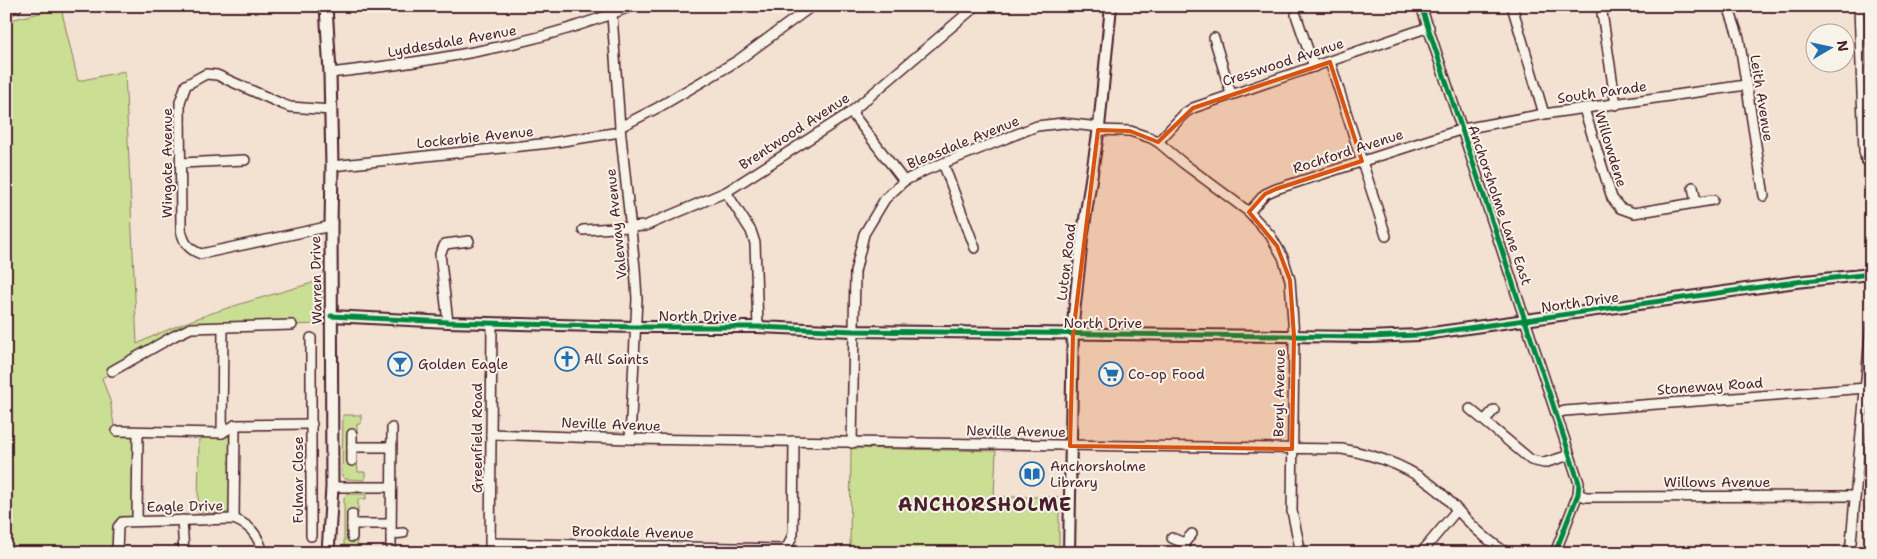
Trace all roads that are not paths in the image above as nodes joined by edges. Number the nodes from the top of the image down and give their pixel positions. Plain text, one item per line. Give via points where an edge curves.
1 (15, 6) edge
2 (326, 6) edge
3 (632, 6) edge
4 (812, 6) edge
5 (976, 6) edge
6 (1111, 6) edge
7 (1421, 6) edge
8 (1512, 6) edge
9 (1601, 6) edge
10 (1728, 6) edge
11 (1859, 6) edge
12 (6, 8) edge
13 (611, 10) edge
14 (1296, 15) dead end
15 (1429, 27) junction
16 (1214, 38) dead end
17 (1330, 62) junction
18 (1314, 67) junction
19 (330, 73) junction
20 (1746, 86) junction
21 (1231, 94) junction
22 (1616, 105) junction
23 (1584, 109) junction
24 (332, 110) junction
25 (851, 112) junction
26 (1544, 114) junction
27 (1098, 128) junction
28 (620, 129) junction
29 (1463, 129) junction
30 (1158, 142) junction
31 (245, 160) dead end
32 (1362, 161) junction
33 (180, 163) junction
34 (943, 163) junction
35 (1871, 164) edge
36 (332, 166) junction
37 (904, 181) junction
38 (1693, 188) dead end
39 (726, 192) junction
40 (1764, 196) dead end
41 (1713, 200) dead end
42 (1696, 202) junction
43 (1249, 212) junction
44 (330, 226) junction
45 (632, 227) junction
46 (583, 230) dead end
47 (1386, 236) dead end
48 (470, 241) dead end
49 (975, 248) dead end
50 (1871, 274) edge
51 (332, 316) junction
52 (1527, 321) junction
53 (448, 322) junction
54 (492, 324) junction
55 (292, 325) dead end
56 (1871, 326) edge
57 (222, 327) junction
58 (634, 327) junction
59 (758, 328) junction
60 (854, 331) junction
61 (1073, 334) junction
62 (1294, 336) junction
63 (312, 338) dead end
64 (112, 371) dead end
65 (1866, 388) junction
66 (1470, 409) dead end
67 (1494, 410) dead end
68 (1557, 413) junction
69 (1485, 420) junction
70 (312, 424) junction
71 (235, 425) junction
72 (392, 428) dead end
73 (117, 431) dead end
74 (138, 432) junction
75 (222, 433) junction
76 (352, 434) dead end
77 (491, 434) junction
78 (402, 440) dead end
79 (630, 440) junction
80 (794, 441) junction
81 (852, 442) junction
82 (392, 443) junction
83 (1070, 446) junction
84 (352, 447) junction
85 (1292, 449) junction
86 (1570, 455) junction
87 (352, 461) dead end
88 (332, 487) junction
89 (391, 487) junction
90 (1578, 494) junction
91 (1855, 496) junction
92 (1457, 510) junction
93 (352, 514) dead end
94 (234, 519) junction
95 (182, 520) junction
96 (138, 521) junction
97 (352, 524) junction
98 (391, 529) junction
99 (403, 534) dead end
100 (1192, 534) dead end
101 (312, 536) dead end
102 (352, 537) dead end
103 (1172, 538) dead end
104 (1184, 543) junction
105 (391, 546) dead end
106 (491, 548) edge
107 (604, 549) edge
108 (117, 553) edge
109 (184, 553) edge
110 (263, 553) edge
111 (328, 553) edge
112 (1069, 553) edge
113 (1186, 553) edge
114 (1301, 553) edge
115 (1421, 553) edge
116 (1506, 553) edge
117 (1554, 553) edge
118 (1850, 553) edge

1 - 12 main road
2 - 19 main road, Warren Drive
3 - 13 street, Lyddesdale Avenue
4 - 28 street, Lockerbie Avenue via 737,61
5 - 25 street, Brentwood Avenue
6 - 27 street, Luton Road
7 - 15 street, Anchorsholme Lane East
8 - 26 street
9 - 22 street
10 - 20 street, Leith Avenue via 1739,38
11 - 35 street via 1864,152
13 - 19 street, Lyddesdale Avenue via 555,33 494,49
13 - 28 street, Valeway Avenue
14 - 18 street
15 - 17 street, Cresswood Avenue
15 - 29 street, Anchorsholme Lane East
16 - 21 street
17 - 18 street, Cresswood Avenue
17 - 32 street
18 - 21 street, Cresswood Avenue
19 - 24 main road, Warren Drive
20 - 22 street, South Parade
20 - 40 street, Leith Avenue
21 - 30 street, Cresswood Avenue via 1185,113
22 - 23 street, South Parade
23 - 26 street, South Parade
23 - 42 street, Willowdene via 1612,198 1620,208 1634,212
24 - 33 street, Wingate Avenue via 282,104 217,75 206,74 186,85 182,93
24 - 36 main road, Warren Drive
25 - 37 street
25 - 39 street, Brentwood Avenue
26 - 29 street, South Parade
27 - 30 street, Beryl Avenue via 1130,131
27 - 34 street, Bleasdale Avenue via 1063,123 1037,126
27 - 61 street, Luton Road via 1082,238
28 - 36 street, Lockerbie Avenue via 550,143
28 - 45 street, Valeway Avenue
29 - 32 street, Rochford Avenue
29 - 52 street, Anchorsholme Lane East
30 - 43 street, Beryl Avenue
31 - 33 street
32 - 43 street, Rochford Avenue via 1264,194
32 - 47 street
33 - 44 street, Wingate Avenue via 181,230 186,245 193,251 201,254
34 - 37 street, Bleasdale Avenue
34 - 49 street
36 - 44 main road, Warren Drive
37 - 60 street, Bleasdale Avenue via 885,199 864,234 855,272
38 - 42 street
39 - 45 street, Brentwood Avenue via 646,226
39 - 59 street via 755,243
41 - 42 street, Willowdene
43 - 62 street, Beryl Avenue via 1270,235 1283,257 1290,280
44 - 51 main road, Warren Drive
45 - 46 street, Brentwood Avenue
45 - 58 street, Valeway Avenue via 637,299
48 - 53 street via 445,244 440,254
50 - 52 street, North Drive
51 - 53 street, North Drive
51 - 88 main road, Warren Drive
52 - 62 street, North Drive via 1418,335
52 - 68 street, Anchorsholme Lane East
53 - 54 street, North Drive
54 - 58 street, North Drive
54 - 77 street, Greenfield Road
55 - 57 street
56 - 65 street
57 - 64 street via 191,328
57 - 75 street
58 - 59 street, North Drive
58 - 79 street, Valeway Avenue
59 - 60 street, North Drive
60 - 61 street, North Drive
60 - 81 street, Bleasdale Avenue
61 - 62 street, North Drive
61 - 83 street, Luton Road
62 - 85 street, Beryl Avenue
63 - 70 street, Fulmar Close
65 - 68 street, Stoneway Road
65 - 91 street
66 - 69 street
67 - 69 street
68 - 86 street, Anchorsholme Lane East
69 - 86 street via 1531,460 1544,463
70 - 71 street
70 - 101 street, Fulmar Close
71 - 75 street
71 - 94 street
72 - 82 street
73 - 74 street
74 - 75 street
74 - 96 street
76 - 84 street
77 - 79 street, Neville Avenue
77 - 106 street, Greenfield Road
78 - 82 street
79 - 80 street, Neville Avenue
80 - 81 street, Neville Avenue
80 - 107 street, Brookdale Avenue via 793,534 788,546 782,549
81 - 83 street, Neville Avenue
82 - 84 street
82 - 89 street
83 - 85 street, Neville Avenue
83 - 112 street, Luton Road
84 - 87 street
85 - 92 street, Neville Avenue via 1342,449 1380,458 1420,477
85 - 114 street, Beryl Avenue via 1292,511
86 - 90 street, Anchorsholme Lane East via 1579,482
88 - 89 street
88 - 111 main road, Warren Drive
89 - 98 street
90 - 91 street, Willows Avenue via 1586,497
90 - 117 street, Anchorsholme Lane East
91 - 118 street
92 - 115 street
92 - 116 street, Neville Avenue
93 - 97 street
94 - 95 street, Eagle Drive
94 - 110 street, Eagle Drive via 255,533
95 - 96 street, Eagle Drive
95 - 109 street
96 - 108 street, Eagle Drive via 119,524
97 - 98 street
97 - 102 street
98 - 99 street
98 - 105 street
100 - 104 street
103 - 104 street
104 - 113 street
106 - 107 street, Brookdale Avenue

